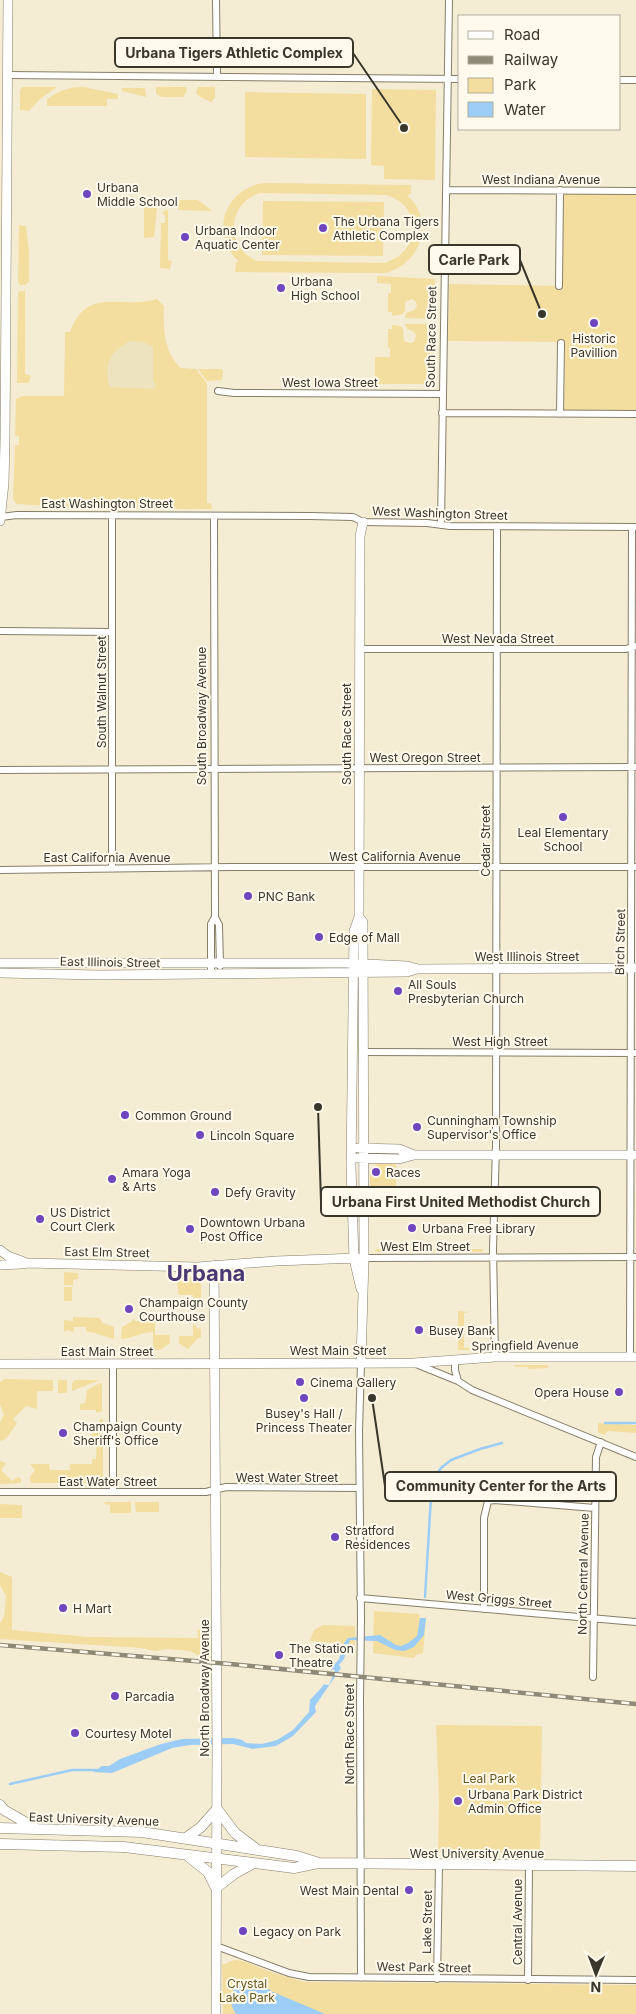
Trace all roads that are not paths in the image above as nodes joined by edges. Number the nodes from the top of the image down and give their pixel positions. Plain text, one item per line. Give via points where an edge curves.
1 (8, 0) edge
2 (216, 0) edge
3 (449, 0) edge
4 (4, 55) edge
5 (7, 76) junction
6 (217, 77) junction
7 (448, 79) junction
8 (458, 79) edge
9 (621, 80) edge
10 (636, 80) edge
11 (446, 190) junction
12 (560, 190) junction
13 (636, 191) edge
14 (559, 286) dead end
15 (3, 292) edge
16 (561, 343) dead end
17 (218, 391) dead end
18 (442, 394) junction
19 (442, 413) junction
20 (560, 414) junction
21 (636, 414) edge
22 (112, 515) junction
23 (214, 516) junction
24 (0, 517) edge
25 (0, 521) edge
26 (363, 522) junction
27 (441, 525) junction
28 (497, 526) junction
29 (634, 527) edge
30 (0, 631) edge
31 (112, 632) junction
32 (634, 647) edge
33 (359, 649) junction
34 (496, 650) junction
35 (634, 766) edge
36 (214, 768) junction
37 (359, 768) junction
38 (496, 768) junction
39 (113, 769) junction
40 (0, 770) edge
41 (215, 867) junction
42 (358, 867) junction
43 (496, 867) junction
44 (634, 867) edge
45 (112, 868) junction
46 (0, 870) edge
47 (0, 963) edge
48 (36, 963) junction
49 (215, 963) junction
50 (358, 968) junction
51 (495, 968) junction
52 (633, 968) edge
53 (0, 973) edge
54 (36, 973) junction
55 (216, 975) junction
56 (363, 1052) junction
57 (495, 1053) junction
58 (633, 1053) edge
59 (352, 1148) junction
60 (363, 1148) junction
61 (414, 1155) junction
62 (495, 1155) junction
63 (633, 1155) edge
64 (351, 1158) junction
65 (363, 1158) junction
66 (0, 1250) edge
67 (633, 1257) edge
68 (354, 1258) junction
69 (364, 1258) junction
70 (494, 1258) junction
71 (27, 1262) junction
72 (0, 1265) edge
73 (214, 1265) junction
74 (362, 1289) junction
75 (495, 1356) junction
76 (633, 1357) edge
77 (455, 1360) junction
78 (113, 1363) junction
79 (214, 1363) junction
80 (361, 1363) junction
81 (414, 1363) junction
82 (0, 1364) edge
83 (458, 1381) junction
84 (359, 1431) joint
85 (601, 1442) junction
86 (636, 1457) edge
87 (359, 1488) junction
88 (216, 1489) junction
89 (0, 1492) edge
90 (113, 1492) junction
91 (595, 1508) junction
92 (360, 1598) junction
93 (484, 1609) junction
94 (594, 1618) junction
95 (636, 1622) edge
96 (593, 1677) dead end
97 (0, 1805) edge
98 (217, 1809) junction
99 (0, 1828) edge
100 (40, 1830) junction
101 (186, 1838) junction
102 (217, 1843) junction
103 (0, 1844) edge
104 (258, 1850) junction
105 (185, 1854) junction
106 (217, 1859) junction
107 (319, 1863) junction
108 (252, 1864) junction
109 (361, 1864) junction
110 (439, 1865) junction
111 (529, 1865) junction
112 (636, 1866) edge
113 (216, 1888) junction
114 (216, 1946) junction
115 (361, 1978) junction
116 (437, 1979) junction
117 (528, 1980) junction
118 (636, 1980) edge
119 (216, 2014) edge

1 - 4 street
2 - 6 street
3 - 7 street, South Race Street
4 - 5 street
5 - 6 street
5 - 15 street
6 - 7 street
7 - 8 street
7 - 11 street, South Race Street
9 - 10 street
11 - 12 street, West Indiana Avenue
11 - 18 street, South Race Street
12 - 13 street, West Indiana Avenue
12 - 14 street
15 - 24 street via 5,468
16 - 20 street
17 - 18 street, West Iowa Street
18 - 19 street, South Race Street
19 - 20 street
19 - 27 street, South Race Street
20 - 21 street
22 - 23 street, East Washington Street
22 - 24 street, East Washington Street
22 - 31 street, South Walnut Street
23 - 26 street, West Washington Street via 350,517
23 - 36 street, South Broadway Avenue
24 - 25 street
26 - 27 street, West Washington Street
26 - 33 street, South Race Street via 360,536
27 - 28 street, West Washington Street
28 - 29 street, West Washington Street
28 - 34 street, Cedar Street
29 - 32 street, Birch Street
30 - 31 street
31 - 39 street, South Walnut Street
32 - 34 street, West Nevada Street
32 - 35 street, Birch Street
33 - 34 street, West Nevada Street
33 - 37 street, South Race Street
34 - 38 street, Cedar Street
35 - 38 street, West Oregon Street
35 - 44 street, Birch Street
36 - 37 street, West Oregon Street
36 - 39 street, West Oregon Street
36 - 41 street, South Broadway Avenue
37 - 38 street, West Oregon Street
37 - 42 street, South Race Street
38 - 43 street, Cedar Street
39 - 40 street, West Oregon Street
39 - 45 street, South Walnut Street
41 - 42 street, West California Avenue
41 - 45 street, East California Avenue
41 - 49 street, South Broadway Avenue via 215,917 219,925
42 - 43 street, West California Avenue
42 - 50 street, South Race Street via 359,917 363,922
43 - 44 street, West California Avenue
43 - 51 street, Cedar Street
44 - 52 street, Birch Street
45 - 46 street, East California Avenue
47 - 48 street, East Illinois Street
48 - 49 street, East Illinois Street
48 - 54 street
49 - 50 street, West Illinois Street
49 - 55 street, South Broadway Avenue
50 - 51 street, West Illinois Street via 407,972
50 - 55 street, West Illinois Street
50 - 56 street, South Race Street
50 - 59 street, South Race Street
51 - 52 street, West Illinois Street
51 - 57 street, Cedar Street
52 - 58 street, Birch Street
53 - 54 street, East Illinois Street
54 - 55 street, East Illinois Street
56 - 57 street, West High Street
56 - 60 street, South Race Street
57 - 58 street, West High Street
57 - 62 street, Cedar Street
58 - 63 street, Birch Street
59 - 60 street
59 - 64 street, South Race Street
60 - 61 street via 399,1149
60 - 65 street, South Race Street
61 - 62 street
61 - 65 street via 399,1159
62 - 63 street
62 - 70 street, Cedar Street
63 - 67 street, Birch Street
64 - 65 street
64 - 68 street, South Race Street
65 - 69 street, South Race Street
66 - 71 street
67 - 70 street, West Elm Street
67 - 76 street, Birch Street
68 - 69 street, West Elm Street
68 - 73 street, West Elm Street
68 - 74 street, South Race Street
69 - 70 street, West Elm Street
69 - 74 street, South Race Street
70 - 75 street, Cedar Street
71 - 72 street, East Elm Street
71 - 73 street, East Elm Street
73 - 79 street
74 - 80 street, South Race Street
75 - 76 street, Springfield Avenue
75 - 77 street, Springfield Avenue
77 - 81 street, Springfield Avenue
77 - 83 street
78 - 79 street, East Main Street
78 - 82 street, East Main Street
78 - 90 street
79 - 80 street, West Main Street
79 - 88 street, North Broadway Avenue
80 - 81 street, West Main Street
80 - 84 street, South Race Street
81 - 83 street, West Main Street
83 - 85 street, West Main Street via 472,1390
84 - 87 street, North Race Street
85 - 86 street, West Main Street
85 - 91 street, North Central Avenue via 596,1453
87 - 88 street, West Water Street
87 - 92 street, North Race Street
88 - 90 street, East Water Street via 206,1492
88 - 98 street, North Broadway Avenue
89 - 90 street, East Water Street
91 - 93 street via 488,1501 484,1518
91 - 94 street, North Central Avenue
92 - 93 street, West Griggs Street
92 - 109 street, North Race Street
93 - 94 street, West Griggs Street
94 - 95 street, West Griggs Street
94 - 96 street, North Central Avenue
97 - 100 main road
98 - 101 main road via 202,1827
98 - 102 street, North Broadway Avenue
98 - 104 main road via 235,1833
99 - 100 main road, East University Avenue
100 - 101 main road, East University Avenue via 115,1830
101 - 102 main road, East University Avenue
102 - 104 main road, West University Avenue
102 - 106 street, North Broadway Avenue
103 - 105 main road via 124,1847
104 - 107 main road, West University Avenue
105 - 106 main road
105 - 113 main road via 208,1872
106 - 108 main road, West University Avenue
106 - 113 street, North Broadway Avenue
107 - 108 main road, West University Avenue via 294,1868
107 - 109 main road, West University Avenue
108 - 113 main road
109 - 110 main road, West University Avenue
109 - 115 street, North Race Street
110 - 111 main road, West University Avenue
110 - 116 street, Lake Street
111 - 112 main road, West University Avenue
111 - 117 street, Central Avenue
113 - 114 street, North Broadway Avenue
114 - 115 street, West Park Street via 298,1975
114 - 119 street, North Broadway Avenue
115 - 116 street, West Park Street
116 - 117 street, West Park Street
117 - 118 street, West Park Street

